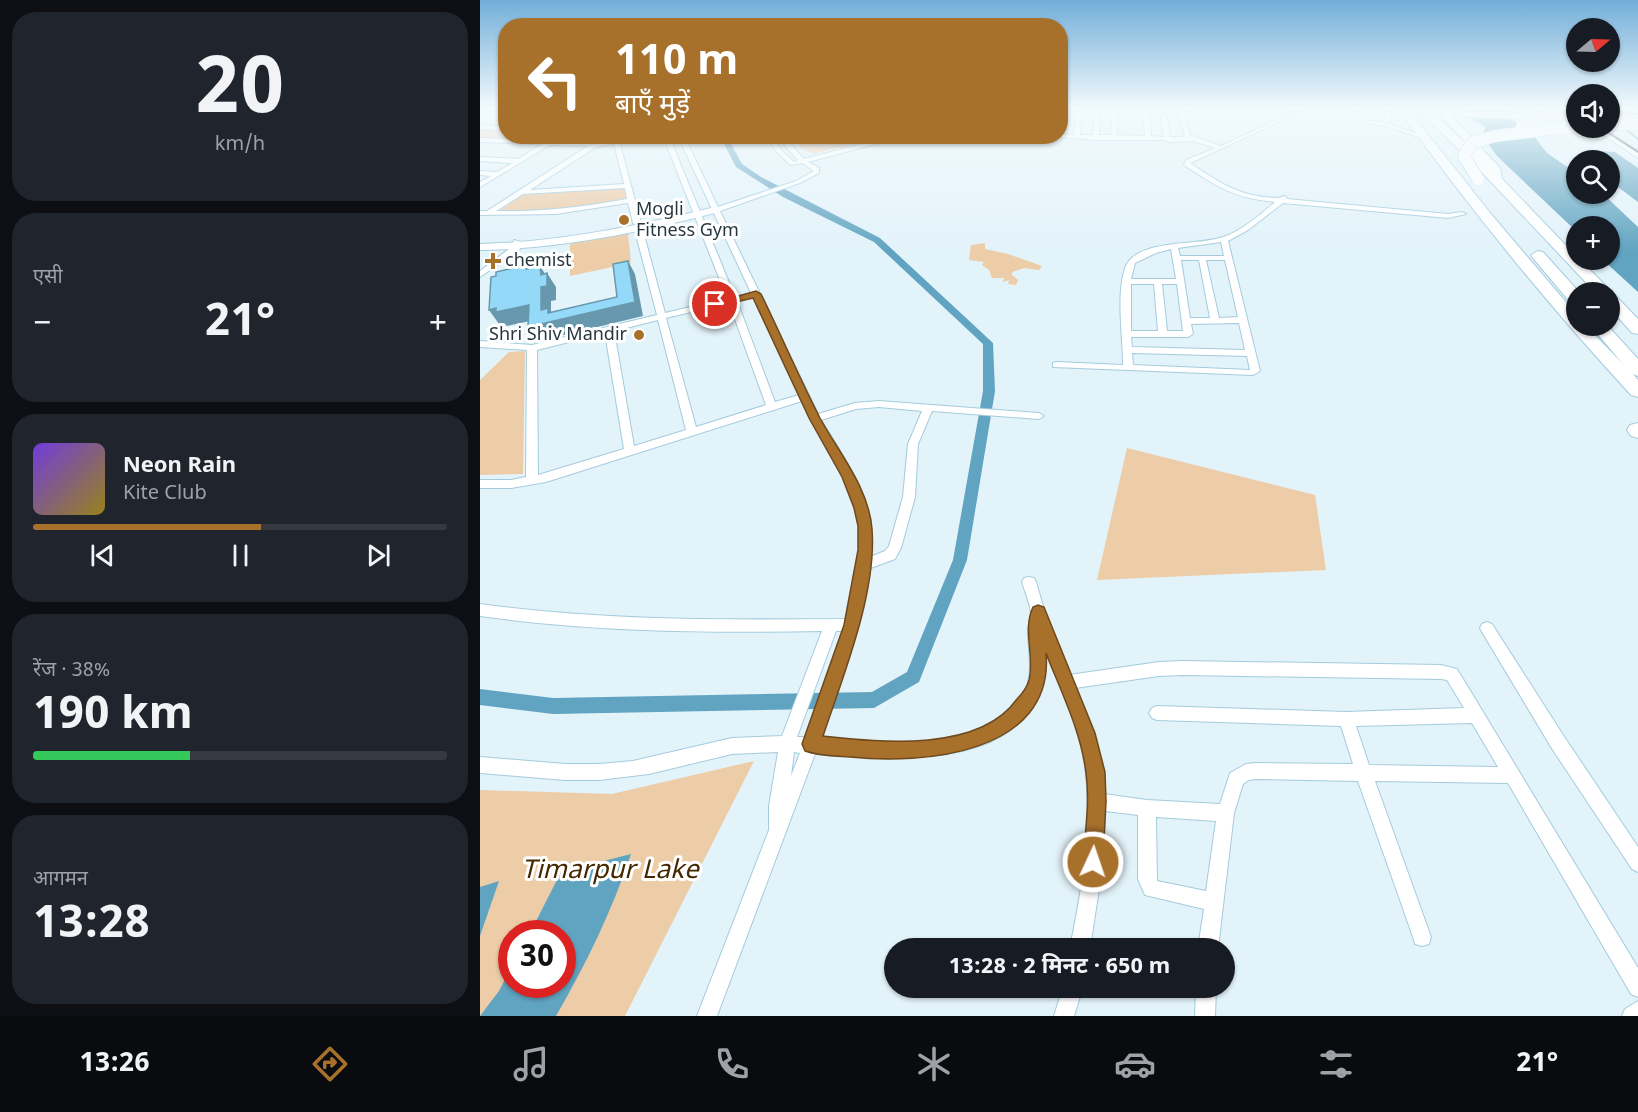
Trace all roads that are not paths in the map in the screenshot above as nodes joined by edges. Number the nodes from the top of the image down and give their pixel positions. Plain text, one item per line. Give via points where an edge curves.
1 (527, 156) edge
2 (576, 156) edge
3 (620, 156) edge
4 (674, 156) edge
5 (690, 156) edge
6 (786, 156) edge
7 (798, 156) edge
8 (820, 156) edge
9 (1201, 156) edge
10 (1207, 156) edge
11 (1440, 156) edge
12 (1457, 156) edge
13 (1464, 156) edge
14 (1475, 156) edge
15 (1482, 156) edge
16 (480, 159) edge
17 (520, 161) junction
18 (802, 161) junction
19 (792, 164) junction
20 (1450, 169) junction
21 (480, 173) edge
22 (499, 174) junction
23 (802, 178) junction
24 (1498, 183) junction
25 (480, 185) edge
26 (627, 186) junction
27 (521, 192) junction
28 (631, 200) junction
29 (1282, 200) junction
30 (1521, 206) junction
31 (714, 208) junction
32 (484, 213) edge
33 (697, 213) junction
34 (1503, 214) dead end
35 (1473, 215) junction
36 (637, 225) junction
37 (1224, 240) junction
38 (480, 242) edge
39 (517, 244) junction
40 (1174, 245) junction
41 (480, 247) edge
42 (1532, 248) dead end
43 (1177, 258) junction
44 (1202, 258) junction
45 (1228, 258) junction
46 (480, 275) edge
47 (1127, 282) junction
48 (1158, 282) junction
49 (1181, 282) junction
50 (1574, 282) edge
51 (1593, 282) edge
52 (1566, 287) edge
53 (756, 294) junction
54 (732, 300) junction
55 (1620, 310) edge
56 (1566, 313) edge
57 (660, 318) junction
58 (1215, 320) junction
59 (1243, 320) junction
60 (1187, 321) junction
61 (1638, 329) edge
62 (609, 330) junction
63 (1127, 334) junction
64 (1162, 334) junction
65 (1620, 335) edge
66 (1587, 336) edge
67 (1612, 336) edge
68 (480, 344) edge
69 (532, 348) junction
70 (1128, 350) junction
71 (1632, 351) edge
72 (1251, 353) junction
73 (1056, 365) dead end
74 (1128, 368) junction
75 (1638, 370) edge
76 (1638, 391) edge
77 (806, 396) junction
78 (772, 408) junction
79 (932, 408) junction
80 (1040, 416) dead end
81 (815, 418) junction
82 (692, 432) junction
83 (630, 452) junction
84 (532, 481) junction
85 (480, 484) edge
86 (862, 566) junction
87 (1029, 582) dead end
88 (480, 610) edge
89 (1038, 612) junction
90 (831, 625) junction
91 (852, 625) junction
92 (1487, 628) dead end
93 (1065, 682) junction
94 (1157, 713) dead end
95 (1476, 715) junction
96 (1346, 718) junction
97 (790, 736) junction
98 (811, 744) junction
99 (480, 765) edge
100 (1364, 774) junction
101 (1510, 775) junction
102 (1097, 801) junction
103 (1147, 808) junction
104 (1226, 813) junction
105 (777, 835) junction
106 (1638, 863) edge
107 (1215, 902) junction
108 (1422, 937) dead end
109 (1082, 938) edge
110 (1210, 938) edge
111 (1638, 987) edge
112 (1069, 998) edge
113 (1205, 998) edge
114 (1638, 1011) edge
115 (708, 1016) edge
116 (1064, 1016) edge
117 (1204, 1016) edge
118 (1632, 1016) edge

1 - 17 street
2 - 27 street
3 - 26 street
4 - 33 street
5 - 31 street
6 - 19 street
7 - 18 street
8 - 18 street
9 - 29 street via 1186,164 1240,195
10 - 29 street via 1199,167 1236,189
11 - 20 highway
12 - 34 highway, bridge
13 - 50 highway, bridge via 1478,179
14 - 24 highway
15 - 24 street via 1497,170
16 - 17 street
17 - 22 street
18 - 19 street
18 - 23 street via 817,169
19 - 23 street via 806,170
20 - 30 highway via 1477,169 1502,196
20 - 35 highway
21 - 22 street
22 - 25 street
23 - 31 street
24 - 30 highway
26 - 27 street
26 - 28 street
27 - 32 street
28 - 32 street via 560,212
28 - 36 street
29 - 35 street
29 - 37 street
30 - 51 highway
31 - 33 street
31 - 53 street
33 - 36 street
33 - 54 street
35 - 56 highway
36 - 39 street
36 - 57 street
37 - 40 street
37 - 45 street
38 - 39 street
39 - 41 street
39 - 46 street
40 - 43 street
40 - 47 street via 1132,262
42 - 52 highway
43 - 44 street
43 - 49 street
44 - 45 street
44 - 58 street
45 - 59 street
47 - 48 street
47 - 63 street
48 - 49 street
48 - 64 street
49 - 60 street
53 - 54 street
53 - 77 street
54 - 57 street
54 - 78 street
55 - 61 highway
57 - 62 street
57 - 82 street
58 - 59 street
58 - 60 street
59 - 72 street
60 - 64 street via 1188,334
62 - 69 street
62 - 83 street
63 - 64 street
63 - 70 street
65 - 71 highway
66 - 76 highway
67 - 71 highway
68 - 69 street
69 - 84 street
70 - 72 street
70 - 74 street
71 - 75 highway
72 - 74 street via 1255,371 1250,373
73 - 74 street
77 - 78 street
77 - 81 street
78 - 82 street
79 - 80 street
79 - 81 street via 868,404
79 - 86 street via 913,444 909,497 895,548 890,555
81 - 86 street via 849,477 861,508 865,526
82 - 83 street
83 - 84 street
84 - 85 street
86 - 91 street
87 - 89 street
88 - 90 street via 641,626
89 - 93 street
89 - 98 street via 1037,680 1016,715 996,730 936,748 868,750
90 - 91 street
90 - 97 street
91 - 98 street
92 - 106 street
93 - 95 street via 1183,668 1441,672 1452,674
93 - 102 street via 1086,733
94 - 96 street
95 - 96 street
95 - 101 street
96 - 100 street
97 - 98 street
97 - 99 street via 616,771
97 - 105 street via 776,801
98 - 105 street
100 - 101 street
100 - 104 street via 1245,772 1236,779
100 - 108 street
101 - 111 street
102 - 103 street
102 - 109 street via 1092,882
103 - 104 street
103 - 107 street via 1147,879 1151,889
104 - 107 street
105 - 115 street
107 - 110 street
112 - 116 street
113 - 117 street
114 - 118 street

